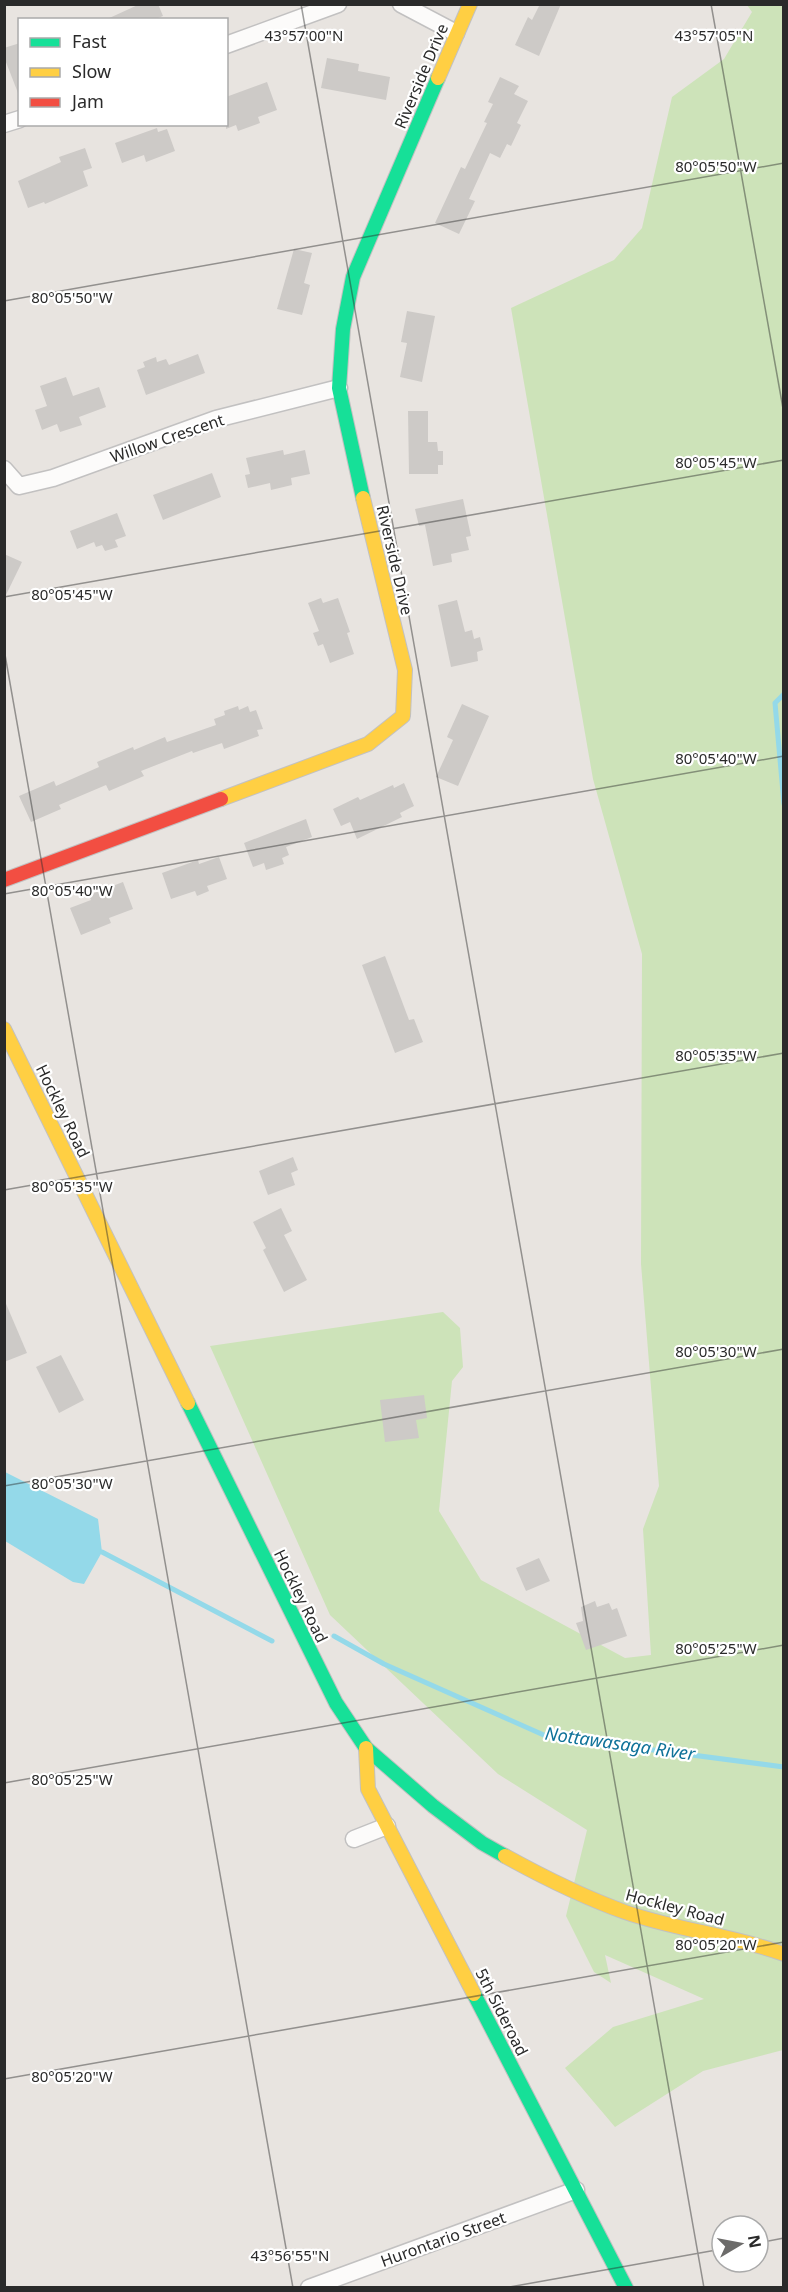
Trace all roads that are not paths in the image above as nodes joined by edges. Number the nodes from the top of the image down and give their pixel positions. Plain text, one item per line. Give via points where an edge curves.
1 (338, 4) edge
2 (401, 4) edge
3 (470, 4) edge
4 (456, 33) junction
5 (228, 44) edge
6 (339, 388) junction
7 (4, 469) edge
8 (4, 880) edge
9 (4, 1029) edge
10 (366, 1748) junction
11 (387, 1826) junction
12 (354, 1839) dead end
13 (783, 1954) edge
14 (576, 2190) junction
15 (309, 2288) edge
16 (626, 2288) edge

1 - 5 street
2 - 4 street
3 - 4 street, Riverside Drive
4 - 6 street, Riverside Drive via 353,277 343,329
6 - 7 street, Willow Crescent via 216,419 53,478 19,486
6 - 8 street, Riverside Drive via 405,670 403,716 368,744
9 - 10 street, Hockley Road via 336,1703
10 - 11 street, 5th Sideroad via 368,1789
10 - 13 street, Hockley Road via 482,1843 547,1879 626,1912
11 - 12 street
11 - 14 street, 5th Sideroad
14 - 15 street, Hurontario Street
14 - 16 street, 5th Sideroad

